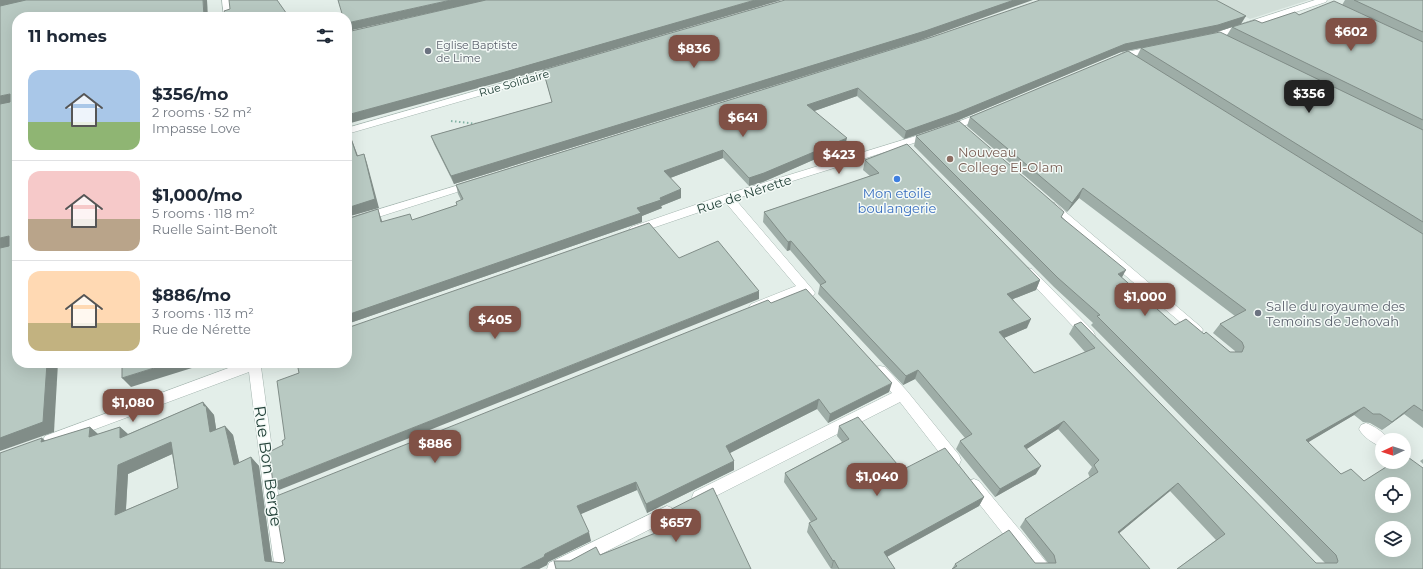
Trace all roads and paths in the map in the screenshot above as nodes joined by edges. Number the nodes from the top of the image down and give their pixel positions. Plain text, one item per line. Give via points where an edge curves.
1 (226, 0) edge
2 (1324, 2) edge
3 (227, 12) edge
4 (1239, 17) edge
5 (1252, 24) junction
6 (1216, 36) junction
7 (1201, 39) edge
8 (1231, 43) edge
9 (1163, 47) edge
10 (1125, 56) junction
11 (1104, 64) edge
12 (1138, 64) edge
13 (566, 68) edge
14 (993, 111) edge
15 (444, 120) dead end
16 (483, 124) edge
17 (958, 125) junction
18 (352, 130) edge
19 (970, 135) edge
20 (904, 144) junction
21 (915, 155) edge
22 (481, 182) edge
23 (1041, 197) edge
24 (728, 198) junction
25 (352, 221) edge
26 (623, 234) edge
27 (1020, 263) edge
28 (804, 288) junction
29 (820, 305) edge
30 (745, 312) edge
31 (1205, 337) edge
32 (1097, 342) edge
33 (871, 361) edge
34 (242, 368) edge
35 (256, 368) edge
36 (902, 395) junction
37 (1366, 429) dead end
38 (1375, 436) edge
39 (37, 445) edge
40 (286, 496) edge
41 (272, 502) junction
42 (283, 569) edge
43 (555, 569) edge
44 (1041, 569) edge

1 - 3 street
2 - 5 street
4 - 5 street
5 - 6 street
6 - 7 street
6 - 8 street
9 - 10 street
10 - 11 street
10 - 12 street
13 - 18 street, Rue Solidaire
14 - 17 street, Rue de Nérette
15 - 16 path
17 - 19 street
17 - 20 street, Rue de Nérette
20 - 21 street
20 - 24 street, Rue de Nérette
22 - 25 street
23 - 31 street
24 - 26 street, Rue de Nérette
24 - 28 street
27 - 32 street
28 - 29 street
28 - 30 street
33 - 36 street
34 - 39 street
35 - 41 street, Rue Bon Berge
36 - 43 street
36 - 44 street
37 - 38 street
40 - 41 street
41 - 42 street, Rue Bon Berge

